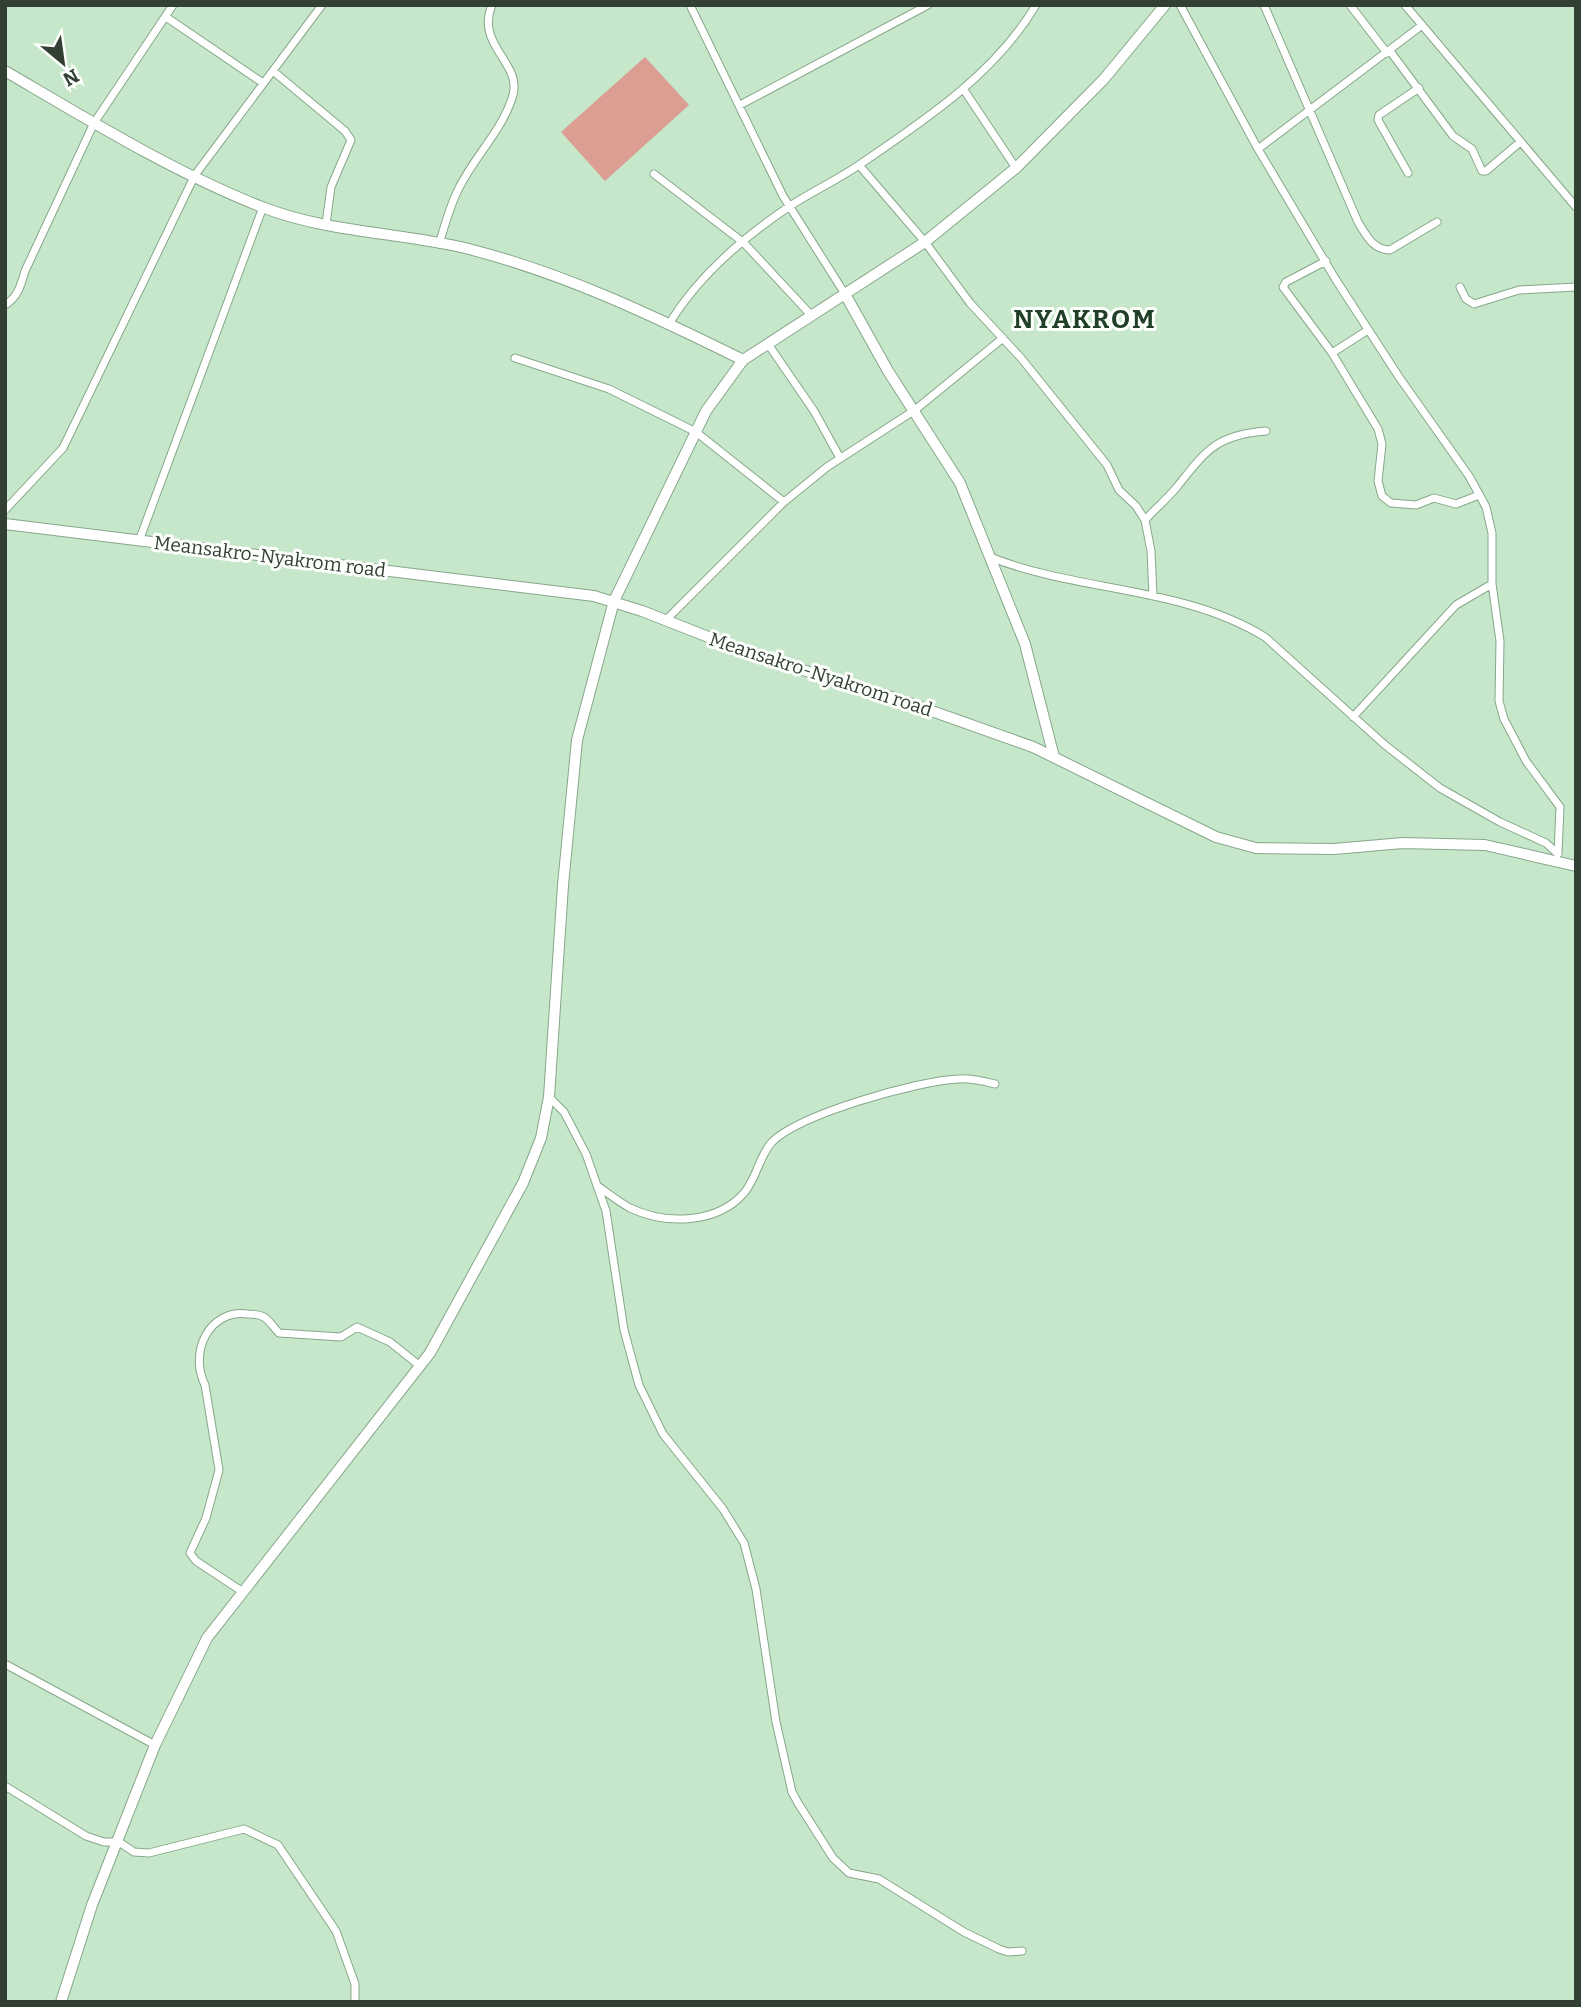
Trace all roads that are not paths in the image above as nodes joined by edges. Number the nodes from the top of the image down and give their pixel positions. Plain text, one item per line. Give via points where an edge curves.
1 (173, 5) edge
2 (322, 5) edge
3 (492, 5) edge
4 (691, 5) edge
5 (928, 5) edge
6 (1036, 5) edge
7 (1165, 5) edge
8 (1180, 5) edge
9 (1264, 5) edge
10 (1350, 5) edge
11 (1405, 5) edge
12 (166, 17) junction
13 (1422, 26) junction
14 (1389, 52) junction
15 (5, 71) edge
16 (273, 71) junction
17 (263, 83) junction
18 (1419, 88) junction
19 (964, 90) junction
20 (740, 106) junction
21 (1310, 110) junction
22 (94, 123) junction
23 (1519, 143) junction
24 (1258, 149) junction
25 (859, 165) junction
26 (1016, 168) junction
27 (1408, 173) dead end
28 (654, 174) dead end
29 (195, 175) junction
30 (789, 206) junction
31 (263, 207) junction
32 (1576, 207) edge
33 (1437, 222) dead end
34 (326, 224) junction
35 (925, 242) junction
36 (744, 243) junction
37 (439, 244) junction
38 (1325, 261) junction
39 (1460, 287) dead end
40 (1576, 287) edge
41 (845, 294) junction
42 (5, 305) edge
43 (811, 315) junction
44 (669, 324) junction
45 (1368, 330) junction
46 (1003, 338) junction
47 (768, 344) junction
48 (1332, 353) junction
49 (515, 358) dead end
50 (743, 360) junction
51 (915, 410) junction
52 (1266, 431) dead end
53 (696, 432) junction
54 (840, 458) junction
55 (1479, 495) junction
56 (784, 502) junction
57 (5, 510) edge
58 (1145, 520) junction
59 (5, 524) edge
60 (139, 541) junction
61 (989, 556) junction
62 (1492, 584) junction
63 (1153, 596) junction
64 (614, 601) junction
65 (666, 620) junction
66 (1353, 717) junction
67 (1055, 757) junction
68 (1558, 858) junction
69 (1576, 866) edge
70 (995, 1084) dead end
71 (549, 1097) junction
72 (598, 1187) junction
73 (420, 1366) junction
74 (243, 1592) junction
75 (5, 1664) edge
76 (155, 1745) junction
77 (5, 1786) edge
78 (119, 1842) junction
79 (1022, 1951) dead end
80 (61, 2002) edge
81 (355, 2002) edge

1 - 12 street
2 - 16 street
3 - 37 street via 487,30 511,74 514,93 458,189
4 - 20 street
5 - 20 street
6 - 19 street via 998,58
7 - 26 street via 1104,79
8 - 24 street
9 - 21 street
10 - 14 street
11 - 13 street
12 - 17 street
12 - 22 street
13 - 14 street
13 - 23 street
14 - 18 street
14 - 21 street
15 - 22 street
16 - 17 street
16 - 34 street via 351,140 331,187
17 - 29 street
18 - 23 street via 1453,136 1472,149 1482,171
18 - 27 street via 1383,110 1378,120
19 - 25 street
19 - 26 street
20 - 30 street
21 - 24 street
21 - 33 street via 1370,241 1390,250
22 - 29 street
22 - 42 street via 22,283
23 - 32 street
24 - 38 street
25 - 30 street
25 - 35 street
26 - 35 street
28 - 36 street
29 - 31 street
29 - 57 street via 63,448
30 - 36 street
30 - 41 street
31 - 34 street
31 - 60 street
34 - 37 street
35 - 41 street
35 - 46 street via 970,303
36 - 43 street
36 - 44 street via 697,283
37 - 44 street via 541,270
38 - 45 street
38 - 48 street via 1283,287
39 - 40 street via 1474,304 1519,290
41 - 43 street
41 - 51 street
43 - 47 street
44 - 50 street
45 - 48 street
45 - 55 street
46 - 51 street
46 - 58 street via 1107,465 1119,490
47 - 50 street
47 - 54 street
48 - 55 street via 1381,436 1377,475 1382,496 1391,503 1416,505 1434,498 1456,504
49 - 53 street via 609,389
50 - 53 street
51 - 54 street
51 - 61 street via 957,476
52 - 58 street via 1250,432 1205,451
53 - 56 street
53 - 64 street
54 - 56 street
55 - 62 street via 1490,520
56 - 65 street
58 - 63 street
59 - 60 street, Meansakro-Nyakrom road
60 - 64 street, Meansakro-Nyakrom road via 472,579
61 - 63 street via 1014,566
61 - 67 street via 1035,673
62 - 66 street via 1456,604
62 - 68 street via 1500,650 1499,701 1526,761 1560,807
63 - 66 street via 1244,624 1265,637
64 - 65 street, Meansakro-Nyakrom road
64 - 71 street via 577,740
65 - 67 street, Meansakro-Nyakrom road via 757,656 943,714
66 - 68 street via 1440,788 1546,843
67 - 68 street, Meansakro-Nyakrom road via 1194,827 1256,848 1458,844
68 - 69 street, Meansakro-Nyakrom road
70 - 72 street via 958,1079 902,1088 815,1118 771,1144 745,1192 728,1209 706,1217 658,1217 630,1208
71 - 72 street via 564,1112
71 - 73 street via 541,1138 523,1183 454,1315
72 - 79 street via 639,1385 663,1434 744,1543 756,1589 776,1722 797,1803 833,1858 849,1873 879,1879 999,1949
73 - 74 street
73 - 74 street via 390,1342 357,1327 341,1337 279,1333 262,1316 237,1312 207,1331 198,1373 205,1385 219,1470 206,1518 190,1553
74 - 76 street via 208,1638
75 - 76 street
76 - 78 street
77 - 78 street via 86,1836
78 - 80 street via 92,1905
78 - 81 street via 134,1852 149,1853 244,1829 270,1839 285,1852 336,1931 355,1984

